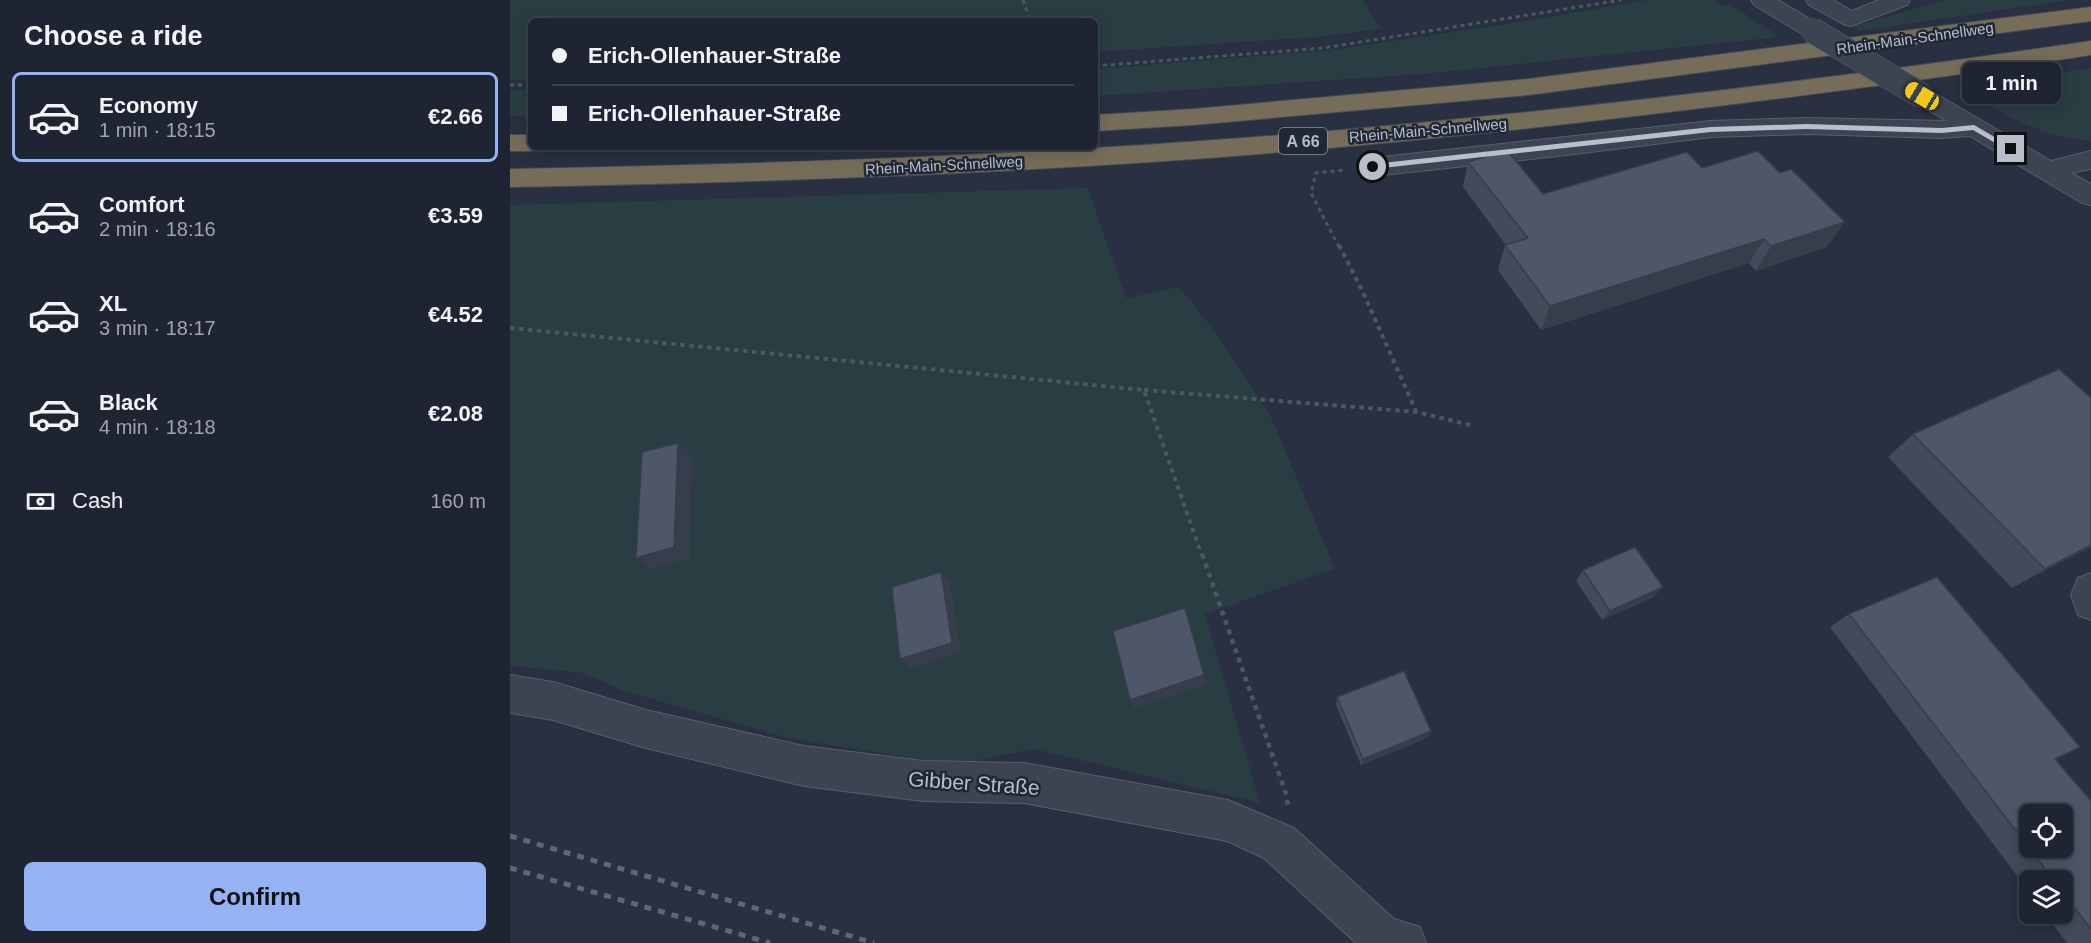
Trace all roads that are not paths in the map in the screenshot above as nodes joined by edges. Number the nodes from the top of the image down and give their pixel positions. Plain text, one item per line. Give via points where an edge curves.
1 (1762, 0) edge
2 (1817, 0) edge
3 (1899, 0) edge
4 (2091, 14) edge
5 (2091, 48) edge
6 (1098, 123) edge
7 (1974, 127) junction
8 (510, 143) edge
9 (528, 143) edge
10 (2091, 160) edge
11 (1373, 167) road end
12 (2049, 171) junction
13 (510, 178) edge
14 (2091, 196) edge
15 (2091, 590) edge
16 (2091, 603) edge
17 (510, 694) edge
18 (1404, 943) edge

1 - 7 street, bridge
2 - 3 street via 1851,19
4 - 6 highway, Rhein-Main-Schnellweg / A 66 via 1528,87
5 - 13 highway, Rhein-Main-Schnellweg / A 66 via 1924,74 1497,125 1212,149 978,165
7 - 11 street via 1711,129
7 - 12 street
8 - 9 highway
10 - 12 street
12 - 14 street
15 - 16 street
17 - 18 street, Gibber Straße via 553,701 646,729 804,766 923,781 1024,783 1227,821 1279,843 1383,938

